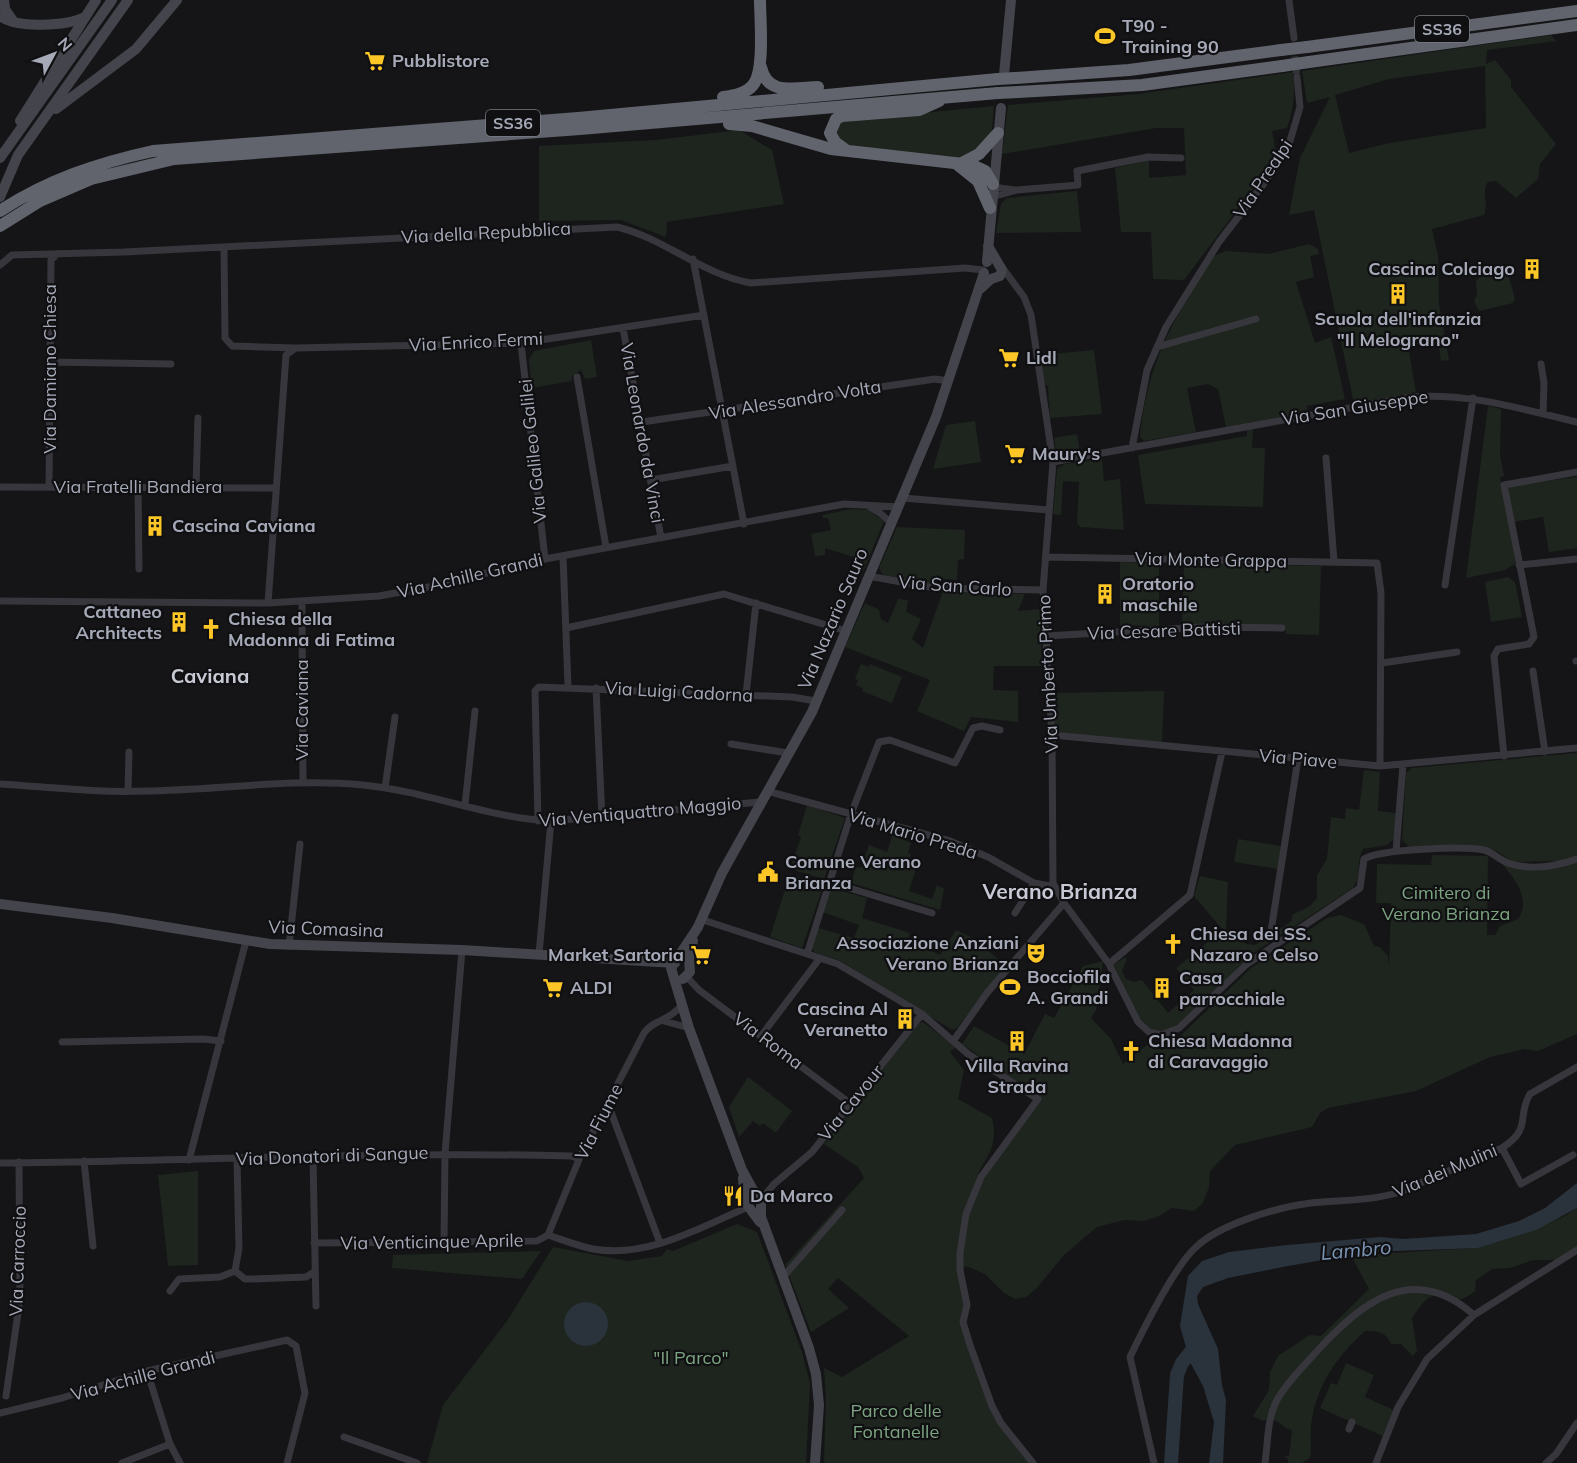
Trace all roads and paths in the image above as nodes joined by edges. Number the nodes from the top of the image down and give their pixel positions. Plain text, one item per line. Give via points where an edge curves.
1 (4, 0) edge
2 (96, 0) edge
3 (112, 0) edge
4 (128, 0) edge
5 (177, 0) edge
6 (760, 0) edge
7 (1011, 0) edge
8 (1289, 0) edge
9 (1577, 10) edge
10 (0, 16) edge
11 (85, 16) junction
12 (14, 22) junction
13 (48, 24) junction
14 (1577, 25) edge
15 (1294, 38) tunnel mouth
16 (65, 48) junction
17 (760, 61) junction
18 (1006, 77) junction
19 (1297, 77) tunnel mouth
20 (860, 91) junction
21 (942, 99) junction
22 (1001, 108) dead end
23 (604, 115) junction
24 (42, 122) junction
25 (641, 124) junction
26 (998, 133) junction
27 (846, 150) junction
28 (3, 154) edge
29 (1181, 158) dead end
30 (958, 165) junction
31 (974, 176) junction
32 (992, 187) junction
33 (37, 196) junction
34 (0, 197) edge
35 (0, 211) edge
36 (0, 226) edge
37 (224, 247) junction
38 (57, 254) junction
39 (693, 259) junction
40 (0, 265) edge
41 (991, 269) junction
42 (704, 315) junction
43 (1256, 320) dead end
44 (623, 328) junction
45 (520, 343) junction
46 (1157, 347) junction
47 (296, 348) junction
48 (49, 362) junction
49 (171, 364) dead end
50 (1541, 364) dead end
51 (578, 377) dead end
52 (948, 381) junction
53 (1473, 398) junction
54 (723, 411) junction
55 (1543, 414) junction
56 (198, 418) dead end
57 (642, 422) junction
58 (1577, 422) edge
59 (1132, 448) junction
60 (1326, 458) dead end
61 (1053, 462) junction
62 (732, 466) junction
63 (1577, 472) edge
64 (651, 480) junction
65 (196, 486) junction
66 (0, 487) edge
67 (49, 487) junction
68 (138, 487) junction
69 (276, 488) junction
70 (901, 503) junction
71 (863, 504) junction
72 (1049, 510) junction
73 (744, 524) junction
74 (892, 524) junction
75 (661, 538) junction
76 (606, 547) junction
77 (563, 556) junction
78 (1046, 557) junction
79 (545, 559) junction
80 (1577, 559) edge
81 (1334, 561) junction
82 (1519, 565) junction
83 (139, 569) dead end
84 (868, 576) junction
85 (1444, 585) dead end
86 (1043, 591) junction
87 (0, 601) edge
88 (302, 602) junction
89 (268, 603) junction
90 (756, 603) junction
91 (566, 628) junction
92 (1282, 628) dead end
93 (846, 630) junction
94 (1046, 636) junction
95 (1457, 652) dead end
96 (1382, 663) junction
97 (1533, 671) dead end
98 (568, 686) junction
99 (596, 688) junction
100 (746, 695) junction
101 (816, 701) junction
102 (475, 711) dead end
103 (395, 717) dead end
104 (1000, 730) dead end
105 (1052, 735) junction
106 (731, 744) dead end
107 (1577, 748) edge
108 (129, 752) dead end
109 (1222, 752) junction
110 (1545, 752) junction
111 (788, 753) junction
112 (1504, 756) junction
113 (1298, 759) junction
114 (1403, 765) junction
115 (1380, 766) junction
116 (303, 783) junction
117 (0, 784) edge
118 (386, 788) junction
119 (128, 791) junction
120 (767, 791) junction
121 (760, 802) junction
122 (465, 805) junction
123 (850, 814) junction
124 (602, 818) junction
125 (538, 821) junction
126 (551, 822) junction
127 (300, 844) dead end
128 (1396, 851) junction
129 (1577, 859) edge
130 (829, 882) junction
131 (1034, 883) junction
132 (1055, 887) junction
133 (1064, 903) junction
134 (0, 904) edge
135 (932, 913) dead end
136 (1015, 914) dead end
137 (699, 923) junction
138 (1271, 932) dead end
139 (246, 941) junction
140 (289, 945) junction
141 (462, 950) junction
142 (539, 954) junction
143 (807, 954) junction
144 (820, 958) junction
145 (1109, 964) junction
146 (678, 971) junction
147 (680, 1002) junction
148 (922, 1014) junction
149 (664, 1022) junction
150 (689, 1028) junction
151 (761, 1036) junction
152 (954, 1040) junction
153 (221, 1041) junction
154 (62, 1042) dead end
155 (1577, 1067) edge
156 (608, 1104) junction
157 (851, 1104) junction
158 (1502, 1148) junction
159 (445, 1153) junction
160 (1573, 1155) dead end
161 (314, 1158) junction
162 (237, 1159) junction
163 (579, 1159) junction
164 (189, 1160) junction
165 (84, 1161) junction
166 (0, 1162) edge
167 (19, 1162) junction
168 (752, 1199) junction
169 (842, 1210) dead end
170 (548, 1235) junction
171 (314, 1243) junction
172 (444, 1243) junction
173 (660, 1243) junction
174 (93, 1246) dead end
175 (1577, 1250) edge
176 (235, 1271) junction
177 (314, 1272) junction
178 (781, 1272) junction
179 (170, 1291) dead end
180 (316, 1306) dead end
181 (1474, 1315) junction
182 (147, 1371) junction
183 (6, 1396) dead end
184 (0, 1413) edge
185 (1577, 1423) edge
186 (344, 1437) dead end
187 (170, 1444) junction
188 (122, 1463) edge
189 (180, 1463) edge
190 (287, 1463) edge
191 (417, 1463) edge
192 (815, 1463) edge
193 (1033, 1463) edge
194 (1154, 1463) edge
195 (1265, 1463) edge
196 (1376, 1463) edge
197 (1546, 1463) edge

1 - 12 main road
2 - 11 main road
3 - 28 main road
4 - 24 main road
5 - 24 main road via 136,49 77,91
6 - 17 highway
7 - 18 main road
8 - 15 street
9 - 18 highway, SS36, bridge via 1129,70
10 - 12 main road
11 - 13 main road via 73,22
11 - 16 main road
12 - 13 main road
13 - 16 main road via 60,31
14 - 21 highway, SS36, bridge via 1142,86
16 - 28 main road
17 - 20 highway via 764,78 780,89 841,86
17 - 23 highway via 755,83 738,94 625,105
18 - 20 highway, SS36
19 - 46 street, Via Prealpi via 1300,107 1290,141 1220,242
20 - 23 highway, SS36
21 - 25 highway, SS36
21 - 27 highway via 919,110 836,119 830,133
22 - 26 main road
23 - 33 highway, SS36 via 174,148 104,163
24 - 34 main road via 14,163
25 - 27 highway via 746,124
25 - 33 highway, SS36 via 174,159 116,171
26 - 30 highway via 979,154
26 - 32 main road
27 - 30 highway
29 - 32 street via 1148,158 1077,171 1078,185 1017,190
30 - 31 highway
30 - 32 highway via 978,166
31 - 32 highway
31 - 32 highway via 984,190
32 - 41 main road via 988,246
33 - 35 highway, SS36
33 - 36 highway, SS36
37 - 38 street, Via della Repubblica
37 - 39 street, Via della Repubblica via 616,227
37 - 47 street, Via Enrico Fermi via 225,338 232,346
38 - 40 street, Via della Repubblica via 12,255
38 - 48 street, Via Damiano Chiesa via 51,260
39 - 41 street, Via della Repubblica via 729,278 751,283
39 - 42 street
41 - 52 main road, Via Nazario Sauro via 978,291
41 - 61 street, Via Umberto Primo via 1013,283 1031,315
42 - 44 street, Via Enrico Fermi
42 - 54 street
43 - 46 street
44 - 45 street, Via Enrico Fermi
44 - 57 street, Via Leonardo da Vinci
45 - 47 street, Via Enrico Fermi
45 - 79 street, Via Galileo Galilei
46 - 59 street, Via Prealpi via 1147,370
47 - 69 street via 286,355
48 - 49 street
48 - 67 street, Via Damiano Chiesa
50 - 55 street
51 - 76 street
52 - 54 street, Via Alessandro Volta via 935,379
52 - 70 main road, Via Nazario Sauro
53 - 55 street, Via San Giuseppe
53 - 59 street, Via San Giuseppe via 1440,394 1410,397
53 - 85 street
54 - 57 street, Via Alessandro Volta
54 - 62 street
55 - 58 street, Via San Giuseppe
56 - 65 street
57 - 64 street, Via Leonardo da Vinci
59 - 61 street, Via San Giuseppe
60 - 81 street
61 - 72 street, Via Umberto Primo
62 - 64 street
62 - 73 street
63 - 82 street via 1504,485
64 - 75 street, Via Leonardo da Vinci
65 - 68 street, Via Fratelli Bandiera
65 - 69 street, Via Fratelli Bandiera
66 - 67 street, Via Fratelli Bandiera
67 - 68 street, Via Fratelli Bandiera
68 - 83 street
69 - 89 street
70 - 71 street, Via Achille Grandi
70 - 72 street, Via Achille Grandi
70 - 74 main road, Via Nazario Sauro
71 - 73 street, Via Achille Grandi via 844,504
71 - 74 street
72 - 78 street, Via Umberto Primo
73 - 75 street, Via Achille Grandi
74 - 84 main road, Via Nazario Sauro
75 - 76 street, Via Achille Grandi
76 - 77 street, Via Achille Grandi
77 - 79 street, Via Achille Grandi
77 - 91 street
78 - 81 street, Via Monte Grappa
78 - 86 street, Via Umberto Primo
79 - 88 street, Via Achille Grandi via 405,592
80 - 82 street
81 - 96 street, Via Monte Grappa via 1377,563
82 - 112 street via 1534,637 1529,644 1498,649 1494,656
84 - 86 street, Via San Carlo via 935,588
84 - 93 main road, Via Nazario Sauro
86 - 94 street, Via Umberto Primo
87 - 89 street, Via Achille Grandi
88 - 89 street, Via Achille Grandi
88 - 116 street, Via Caviana
90 - 91 street via 724,594
90 - 93 street
90 - 100 street
91 - 98 street
92 - 94 street, Via Cesare Battisti via 1204,627
93 - 101 main road, Via Nazario Sauro
94 - 105 street, Via Umberto Primo
95 - 96 street
96 - 115 street
97 - 110 street
98 - 99 street, Via Luigi Cadorna
98 - 125 street, Via Luigi Cadorna via 542,687 535,692
99 - 100 street, Via Luigi Cadorna
99 - 124 street
100 - 101 street, Via Luigi Cadorna
101 - 111 main road, Via Nazario Sauro
102 - 122 street
103 - 118 street
104 - 123 street via 973,728 955,763 884,739 879,742
105 - 109 street, Via Piave
105 - 132 street, Via Umberto Primo
106 - 111 street
107 - 110 street, Via Piave
108 - 119 street
109 - 113 street, Via Piave
109 - 145 street via 1190,895
110 - 112 street, Via Piave
111 - 120 main road, Via Nazario Sauro
112 - 114 street, Via Piave
113 - 115 street, Via Piave
113 - 138 street
114 - 115 street, Via Piave
114 - 128 street
116 - 118 street, Via Ventiquattro Maggio
116 - 119 street, Via Ventiquattro Maggio
117 - 119 street, Via Ventiquattro Maggio
118 - 122 street, Via Ventiquattro Maggio
120 - 121 main road, Via Nazario Sauro
120 - 123 street, Via Mario Preda
121 - 124 street, Via Ventiquattro Maggio
121 - 137 main road, Via Nazario Sauro
122 - 125 street, Via Ventiquattro Maggio
123 - 130 street
123 - 131 street, Via Mario Preda via 950,841
124 - 126 street, Via Ventiquattro Maggio
125 - 126 street, Via Ventiquattro Maggio
126 - 142 street
127 - 140 street
128 - 129 street via 1482,850 1508,863 1544,867
128 - 145 street via 1364,859 1360,888 1247,964 1179,1028 1161,1035 1149,1032 1138,1022
130 - 135 street
130 - 143 street
131 - 132 street, Via Mario Preda
131 - 136 street
132 - 133 street
133 - 145 street
133 - 152 street via 987,993
134 - 139 main road, Via Comasina
137 - 143 street
137 - 146 main road, Via Nazario Sauro
137 - 146 main road via 688,965 690,972
139 - 140 main road, Via Comasina
139 - 153 street
140 - 141 main road, Via Comasina
141 - 142 main road, Via Comasina
141 - 159 street
142 - 146 main road, Via Comasina via 653,963
143 - 144 street
144 - 148 street via 838,964
144 - 151 street
146 - 147 main road
146 - 151 street, Via Roma
147 - 149 street, Via Fiume via 672,1017
147 - 150 main road
148 - 152 street
148 - 157 street, Via Cavour
149 - 150 street
149 - 156 street, Via Fiume via 646,1030
150 - 168 main road
151 - 157 street, Via Roma
152 - 193 street via 968,1054 1038,1099 981,1177 966,1214 960,1253 967,1305 963,1322 970,1345 1001,1423
153 - 154 street
153 - 164 street
155 - 158 street, Via dei Mulini via 1530,1094 1522,1129
156 - 163 street, Via Fiume
156 - 173 street
157 - 168 street, Via Cavour via 808,1157
158 - 160 street via 1521,1184
158 - 194 street, Via dei Mulini via 1397,1193 1309,1203 1278,1211 1223,1230 1194,1249 1130,1357
159 - 161 street, Via Donatori di Sangue
159 - 163 street, Via Donatori di Sangue
159 - 172 street
161 - 162 street, Via Donatori di Sangue
161 - 171 street
162 - 164 street, Via Donatori di Sangue
162 - 176 street via 239,1248
163 - 170 street, Via Fiume
164 - 165 street, Via Donatori di Sangue
165 - 167 street, Via Donatori di Sangue
165 - 174 street
166 - 167 street, Via Donatori di Sangue
167 - 183 street, Via Carroccio via 20,1299
168 - 173 street, Via Cavour via 735,1212
168 - 178 main road
169 - 178 street
170 - 172 street, Via Venticinque Aprile via 537,1241
170 - 173 street via 594,1249 635,1250
171 - 172 street, Via Venticinque Aprile
171 - 177 street
175 - 181 street
176 - 177 street via 245,1279 306,1277
176 - 179 street via 226,1276 179,1279
177 - 180 street
178 - 192 main road via 809,1348 818,1388
181 - 195 street via 1435,1293 1418,1290 1404,1289 1367,1304 1331,1336 1277,1401 1269,1426
181 - 196 street via 1427,1359 1398,1407
182 - 184 street, Via Achille Grandi
182 - 187 street
182 - 190 street, Via Achille Grandi via 287,1340 296,1346 305,1393
185 - 197 street
186 - 191 street
187 - 188 street
187 - 189 street

